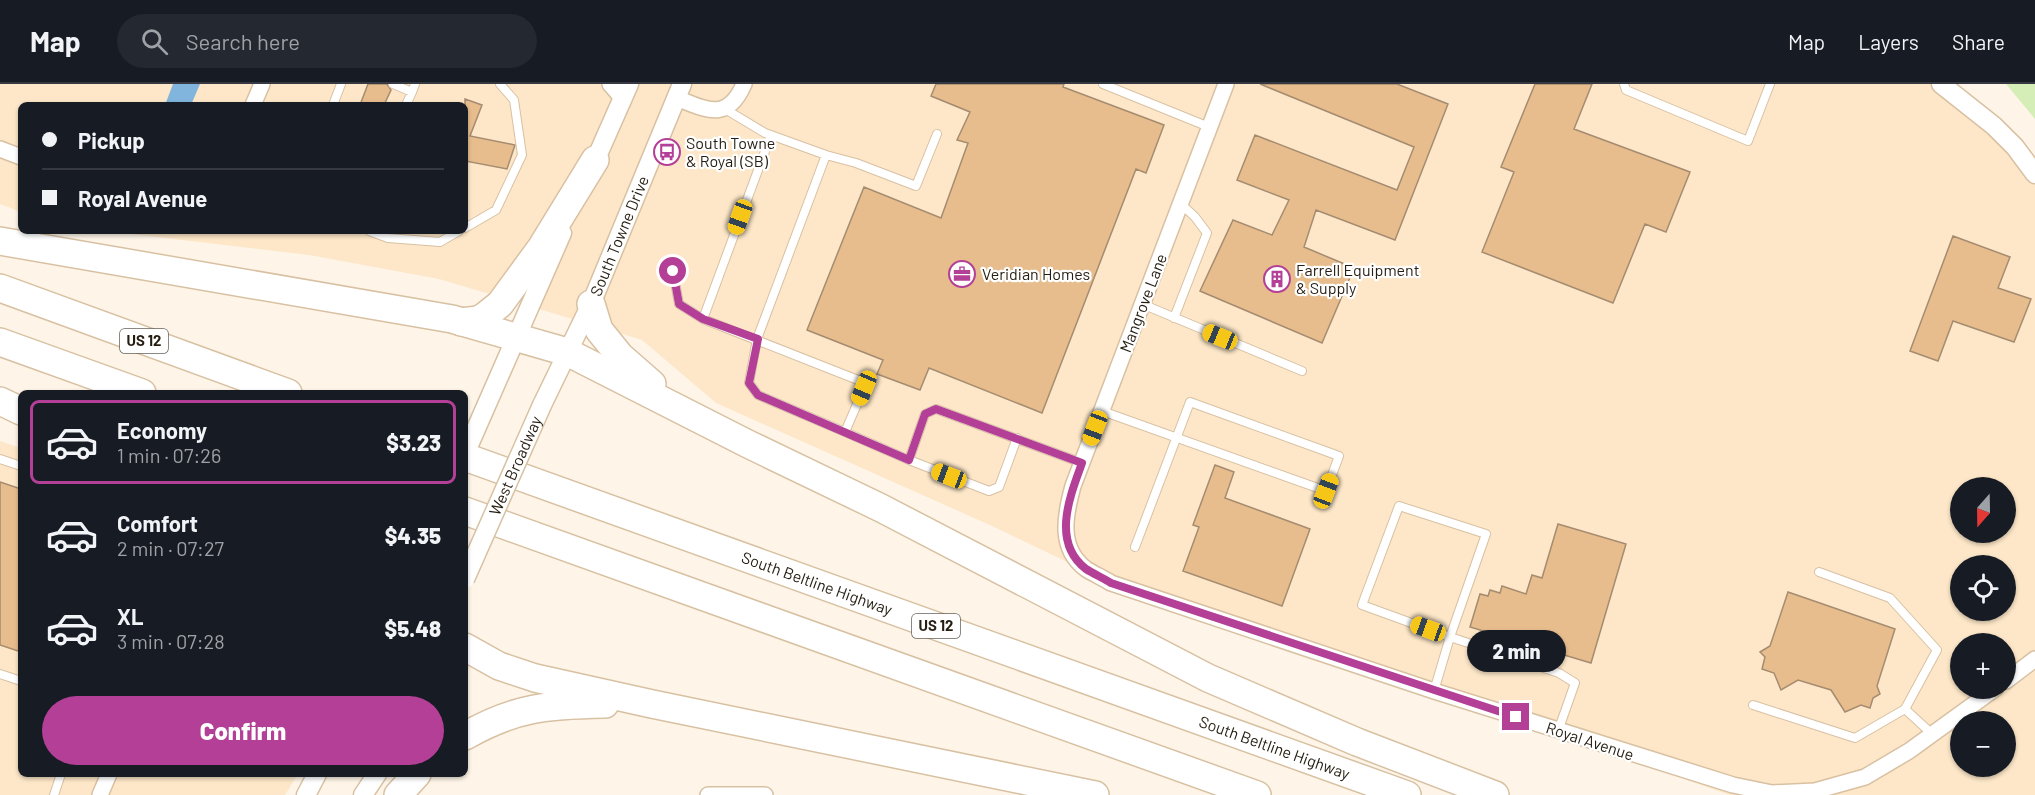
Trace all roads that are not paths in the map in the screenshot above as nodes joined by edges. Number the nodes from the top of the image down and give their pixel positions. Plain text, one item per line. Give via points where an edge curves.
1 (262, 84) edge
2 (341, 84) edge
3 (393, 84) edge
4 (500, 84) edge
5 (610, 84) edge
6 (744, 84) edge
7 (1103, 84) edge
8 (1226, 84) edge
9 (1624, 84) edge
10 (1770, 84) edge
11 (1941, 84) edge
12 (414, 88) edge
13 (676, 89) edge
14 (626, 91) edge
15 (254, 102) edge
16 (334, 102) edge
17 (407, 102) edge
18 (725, 109) junction
19 (1209, 127) junction
20 (936, 134) dead end
21 (771, 135) junction
22 (0, 149) edge
23 (826, 155) junction
24 (18, 156) edge
25 (595, 160) junction
26 (2035, 174) edge
27 (1180, 204) junction
28 (468, 226) edge
29 (377, 234) edge
30 (454, 234) edge
31 (0, 241) edge
32 (673, 271) dead end
33 (0, 288) edge
34 (591, 304) junction
35 (1142, 304) junction
36 (1174, 318) junction
37 (703, 319) junction
38 (461, 322) junction
39 (516, 336) junction
40 (758, 339) junction
41 (0, 342) edge
42 (567, 352) junction
43 (1302, 371) dead end
44 (134, 390) edge
45 (280, 390) edge
46 (0, 401) edge
47 (18, 410) edge
48 (1102, 411) junction
49 (685, 412) junction
50 (845, 432) junction
51 (1017, 438) junction
52 (1177, 438) junction
53 (468, 448) edge
54 (468, 456) edge
55 (0, 459) edge
56 (909, 460) junction
57 (1082, 463) junction
58 (18, 465) edge
59 (468, 512) edge
60 (1065, 522) joint
61 (1135, 547) dead end
62 (468, 572) edge
63 (1819, 572) dead end
64 (1450, 637) junction
65 (468, 649) edge
66 (2035, 659) edge
67 (2016, 673) edge
68 (0, 674) edge
69 (18, 680) edge
70 (1434, 691) junction
71 (1981, 699) edge
72 (652, 704) junction
73 (1753, 705) dead end
74 (1905, 709) junction
75 (1558, 730) junction
76 (1932, 734) junction
77 (468, 735) edge
78 (61, 777) edge
79 (108, 777) edge
80 (316, 777) edge
81 (375, 777) edge
82 (414, 777) edge
83 (54, 795) edge
84 (100, 795) edge
85 (307, 795) edge
86 (363, 795) edge
87 (398, 795) edge
88 (708, 795) edge
89 (765, 795) edge
90 (1095, 795) edge
91 (1257, 795) edge
92 (1407, 795) edge
93 (1495, 795) edge

1 - 15 street
2 - 16 lane
3 - 12 lane
4 - 28 lane via 514,100 522,155 496,210
5 - 14 street
6 - 18 street via 738,99
7 - 19 lane
8 - 19 street, Mangrove Lane
9 - 10 lane via 1626,90 1748,141
11 - 26 street via 1994,126
12 - 17 lane
13 - 18 street via 708,111
13 - 34 street, South Towne Drive
14 - 25 street
18 - 21 lane
19 - 27 street, Mangrove Lane
20 - 23 lane via 916,186
21 - 23 lane
21 - 37 lane
22 - 24 street
23 - 40 lane
25 - 38 highway via 522,277 500,304 477,320
25 - 39 street
27 - 35 street, Mangrove Lane
27 - 36 lane via 1207,233
29 - 30 lane via 440,242
31 - 38 highway
32 - 37 lane via 679,304
33 - 45 highway, US 12
34 - 42 street, South Towne Drive
34 - 49 highway via 599,330 620,356
35 - 36 lane
35 - 48 street, Mangrove Lane
36 - 43 lane
37 - 40 lane
38 - 39 highway
39 - 42 highway
39 - 53 street
40 - 50 lane via 749,383 758,395
40 - 50 lane via 858,380 864,388
41 - 44 highway
42 - 49 highway
42 - 62 street, West Broadway, bridge
46 - 47 highway
48 - 52 lane
48 - 57 street, Mangrove Lane
49 - 93 highway via 881,508 1208,678
50 - 56 lane
51 - 56 lane via 936,409 925,414
51 - 56 lane via 999,487 989,491
51 - 57 lane
52 - 52 lane via 1326,491 1339,456 1190,402
52 - 61 lane
54 - 92 highway, South Beltline Highway / US 12
55 - 58 lane
57 - 60 street, Mangrove Lane
59 - 91 highway
60 - 70 street, Royal Avenue via 1073,553 1084,568 1111,583
63 - 74 lane via 1890,598 1937,650
64 - 64 lane via 1362,605 1399,506 1486,534
64 - 70 lane
64 - 75 lane via 1559,673 1575,683
65 - 72 highway via 499,666 535,678
66 - 67 street
68 - 69 lane
70 - 75 street, Royal Avenue
71 - 76 street, Royal Avenue
72 - 77 highway via 534,708 508,715
72 - 90 highway
73 - 74 lane via 1855,738
74 - 76 lane
75 - 76 street, Royal Avenue via 1772,794 1815,791 1865,777
78 - 83 lane
79 - 84 street
80 - 85 street
81 - 86 street
82 - 87 highway
88 - 89 street

